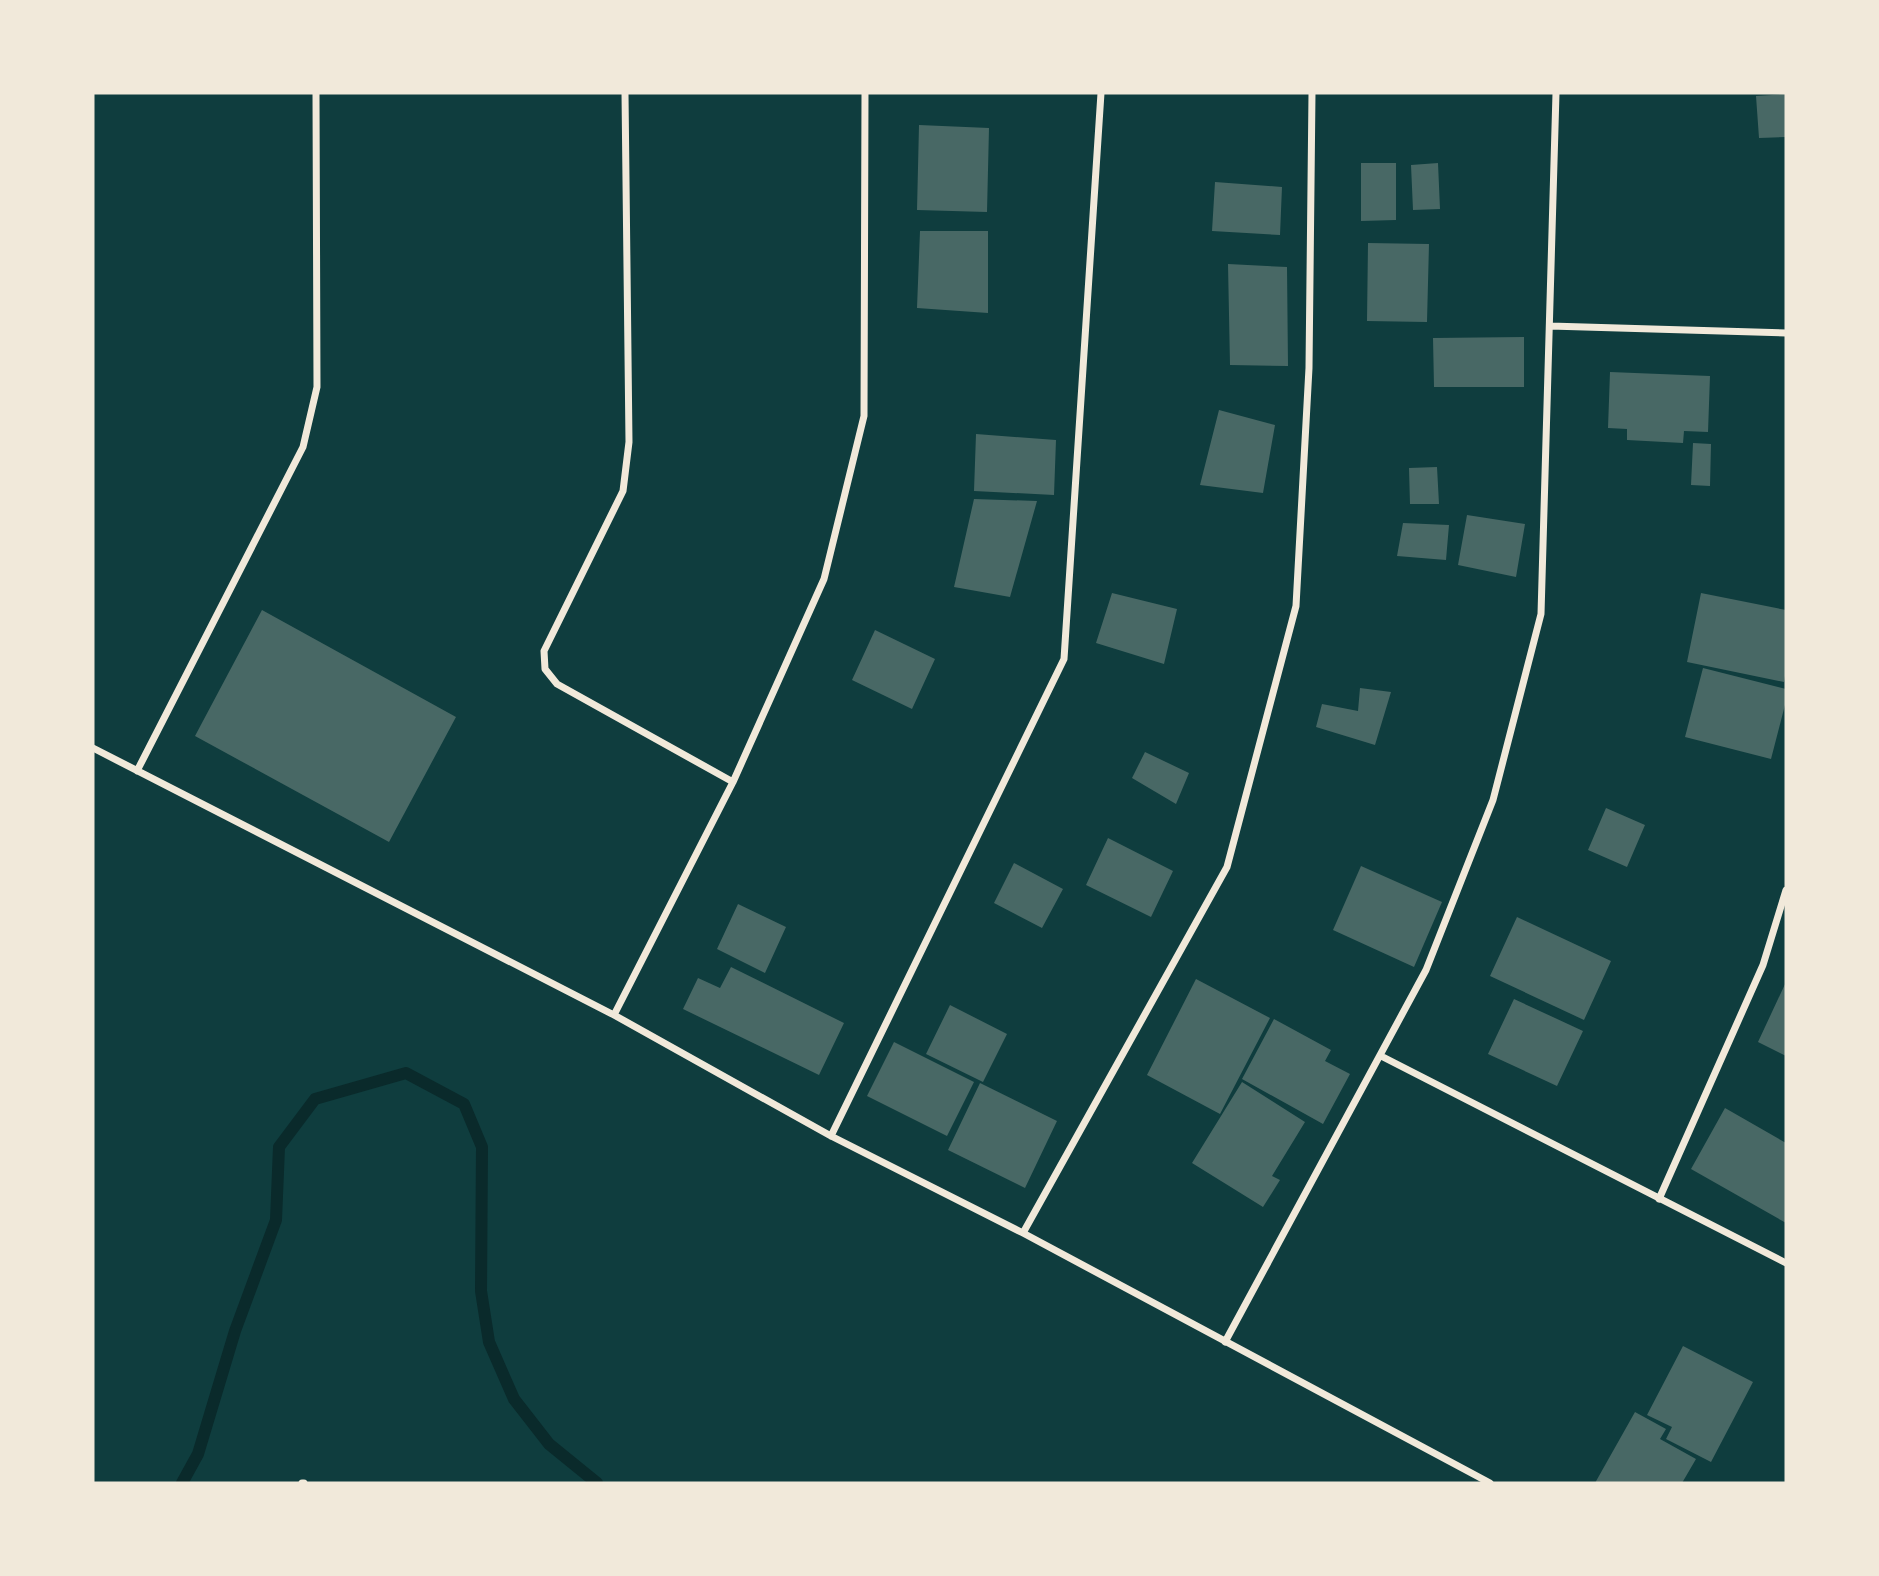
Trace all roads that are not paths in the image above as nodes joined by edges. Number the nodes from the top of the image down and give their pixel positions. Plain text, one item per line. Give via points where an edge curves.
1 (316, 93) edge
2 (625, 93) edge
3 (865, 93) edge
4 (1101, 93) edge
5 (1312, 93) edge
6 (1556, 93) edge
7 (1550, 326) junction
8 (1786, 333) edge
9 (93, 748) edge
10 (137, 771) junction
11 (733, 782) junction
12 (1786, 890) edge
13 (614, 1015) junction
14 (1381, 1056) junction
15 (831, 1136) junction
16 (1659, 1199) junction
17 (1023, 1233) junction
18 (1786, 1262) edge
19 (1225, 1342) junction
20 (1490, 1483) edge

1 - 10 street via 317,387 303,447
2 - 11 street via 629,442 623,491 544,651 545,669 556,684
3 - 11 street via 864,416 824,579
4 - 15 street via 1064,659
5 - 17 street via 1309,368 1296,606 1227,867
6 - 7 street
7 - 8 street
7 - 14 street via 1541,614 1493,800 1426,970
9 - 10 street
10 - 13 street
11 - 13 street
12 - 16 street via 1763,965
13 - 15 street
14 - 16 street
14 - 19 street
15 - 17 street
16 - 18 street
17 - 19 street
19 - 20 street

